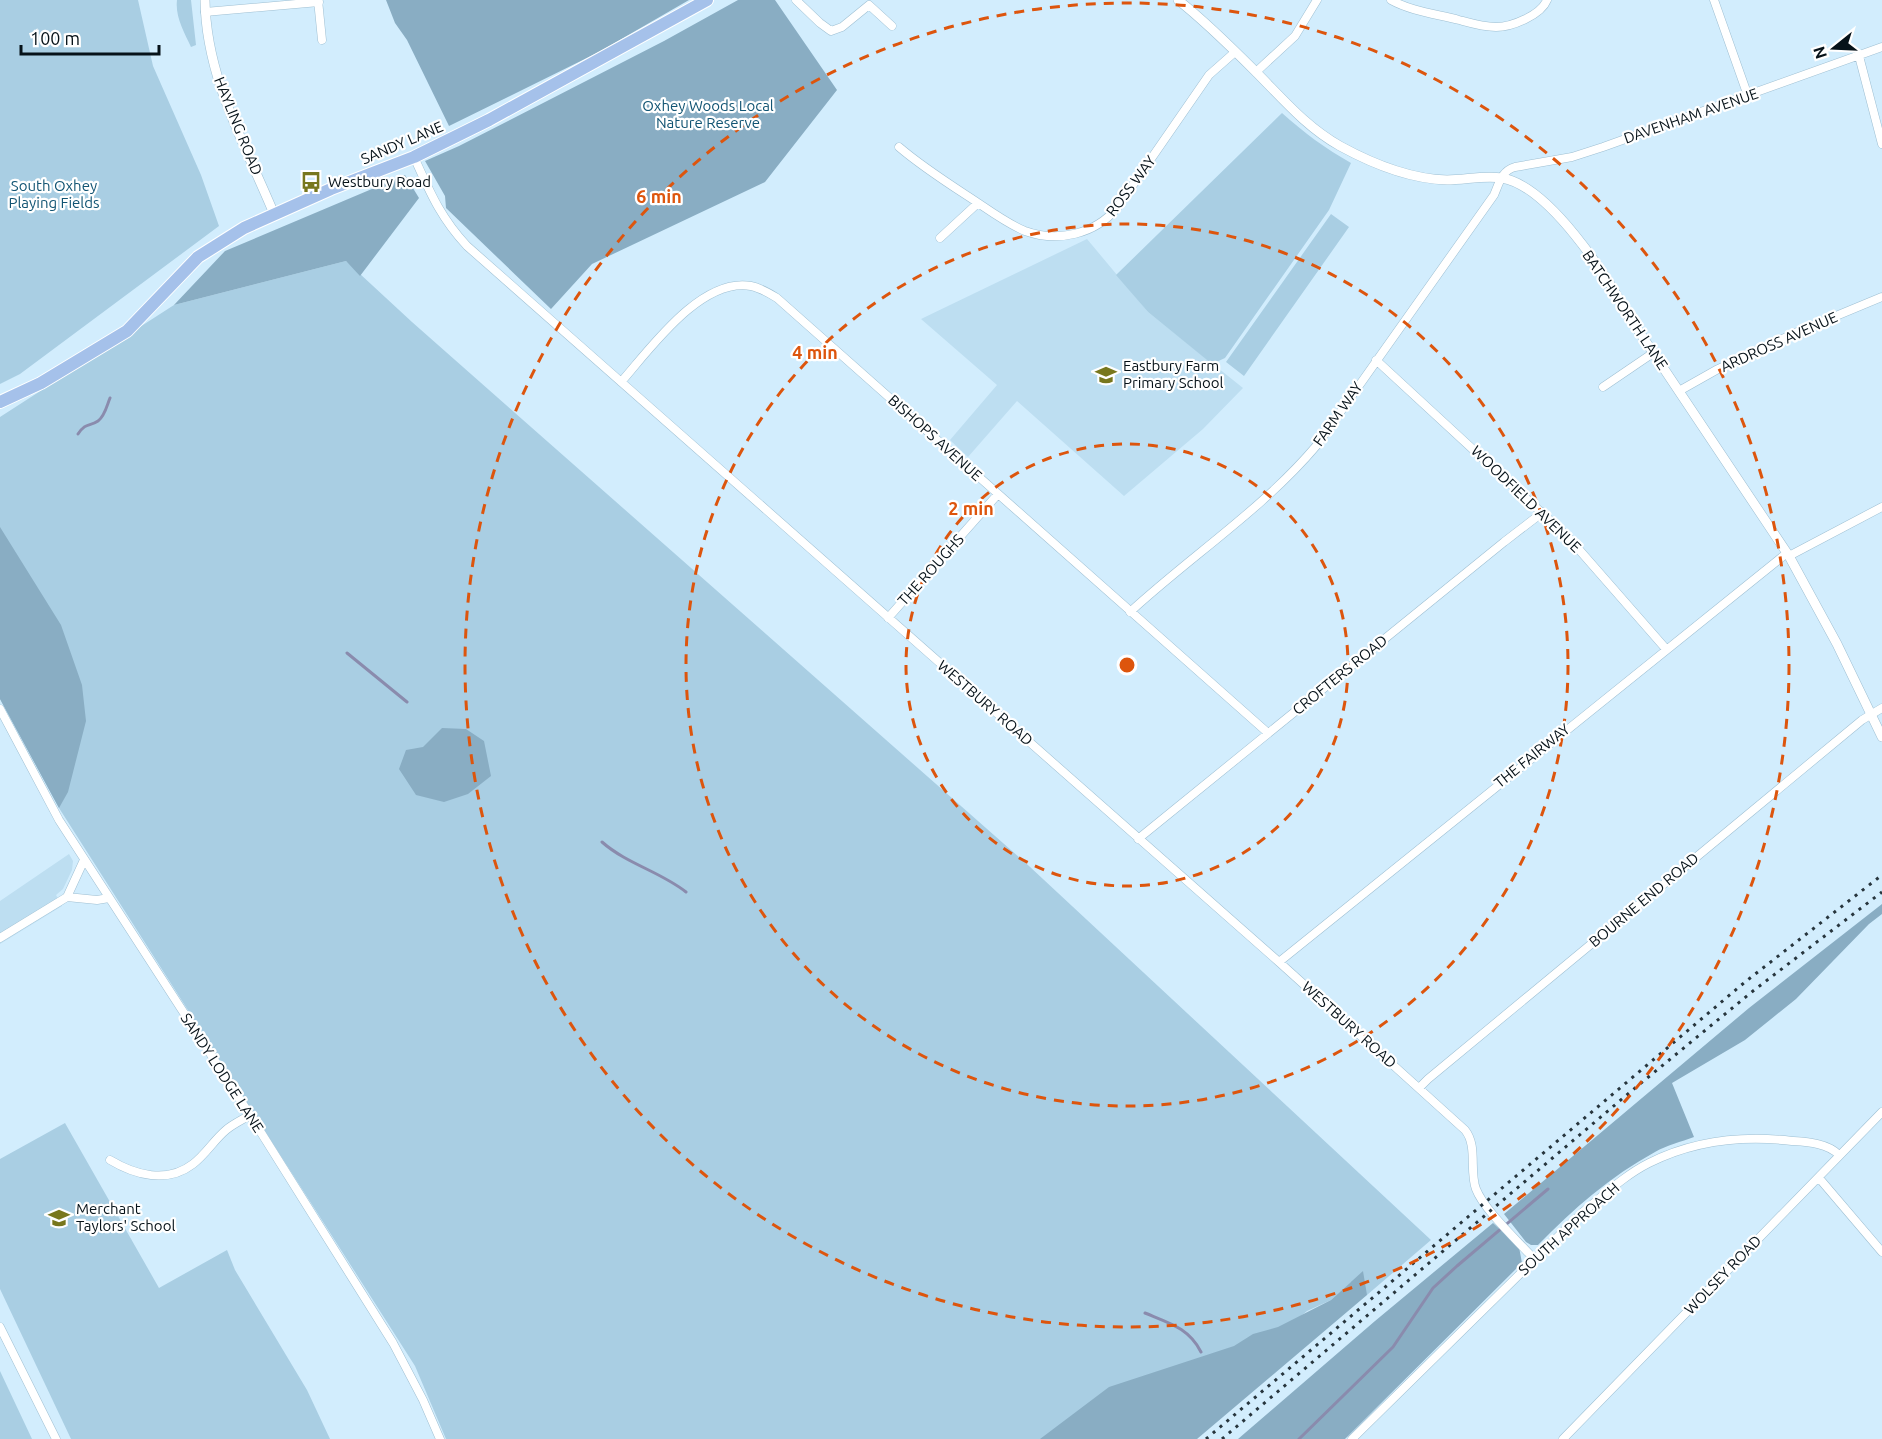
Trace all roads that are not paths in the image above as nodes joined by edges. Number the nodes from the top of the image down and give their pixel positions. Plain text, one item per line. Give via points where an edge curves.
1 (205, 0) edge
2 (707, 0) edge
3 (796, 0) edge
4 (1178, 0) edge
5 (1317, 0) edge
6 (1391, 0) edge
7 (1547, 0) edge
8 (1714, 0) edge
9 (319, 1) edge
10 (205, 12) junction
11 (892, 26) dead end
12 (322, 40) dead end
13 (1882, 47) edge
14 (1235, 52) junction
15 (1859, 56) junction
16 (1256, 72) junction
17 (1748, 96) junction
18 (1882, 144) edge
19 (899, 147) dead end
20 (414, 157) junction
21 (1501, 178) junction
22 (978, 203) junction
23 (274, 214) junction
24 (940, 238) dead end
25 (1882, 297) edge
26 (1653, 353) junction
27 (1376, 360) junction
28 (621, 382) junction
29 (1603, 387) dead end
30 (1679, 391) junction
31 (0, 402) edge
32 (998, 494) junction
33 (1882, 507) edge
34 (1543, 512) junction
35 (1788, 554) junction
36 (1130, 612) junction
37 (888, 618) junction
38 (1666, 649) junction
39 (1882, 708) edge
40 (0, 709) edge
41 (1871, 714) junction
42 (1268, 733) junction
43 (1882, 737) edge
44 (1138, 839) junction
45 (84, 860) junction
46 (67, 897) junction
47 (109, 898) junction
48 (0, 938) edge
49 (1279, 962) junction
50 (1419, 1088) junction
51 (1882, 1112) edge
52 (250, 1115) junction
53 (1839, 1155) junction
54 (110, 1160) dead end
55 (1819, 1178) junction
56 (1882, 1252) edge
57 (1534, 1259) junction
58 (0, 1327) edge
59 (56, 1439) edge
60 (440, 1439) edge
61 (1352, 1439) edge
62 (1563, 1439) edge

1 - 10 street, HAYLING ROAD
2 - 20 main road, SANDY LANE
3 - 11 street via 831,31 869,5
4 - 14 street, BATCHWORTH LANE
5 - 16 street via 1295,36
6 - 7 street via 1493,27 1536,14
8 - 17 street
9 - 10 street
9 - 12 street
10 - 23 street, HAYLING ROAD via 224,100
13 - 15 street, DAVENHAM AVENUE
14 - 16 street, BATCHWORTH LANE
14 - 22 street, ROSS WAY via 1209,75 1125,198 1104,221 1087,231 1073,235 1032,233
15 - 17 street, DAVENHAM AVENUE
15 - 18 street
16 - 21 street, BATCHWORTH LANE via 1306,122 1363,158 1437,179
17 - 21 street, DAVENHAM AVENUE via 1572,157 1510,168
19 - 22 street, ROSS WAY
20 - 23 main road, SANDY LANE
20 - 28 street, WESTBURY ROAD via 450,227 467,246
21 - 26 street, BATCHWORTH LANE via 1540,198 1573,235 1609,281
21 - 27 street, FARM WAY via 1494,195
22 - 24 street
23 - 31 main road, SANDY LANE via 198,257 127,331 41,383
25 - 30 street, ARDROSS AVENUE via 1718,369
26 - 29 street
26 - 30 street, BATCHWORTH LANE
27 - 34 street, WOODFIELD AVENUE
27 - 36 street, FARM WAY via 1300,464
28 - 32 street, BISHOPS AVENUE via 692,305 720,291 753,286 777,298
28 - 37 street, WESTBURY ROAD
30 - 35 street, BATCHWORTH LANE
32 - 36 street, BISHOPS AVENUE
32 - 37 street, THE ROUGHS
33 - 35 street, THE FAIRWAY
34 - 38 street, WOODFIELD AVENUE via 1592,562
34 - 42 street, CROFTERS ROAD
35 - 38 street, THE FAIRWAY
35 - 41 street, BATCHWORTH LANE
36 - 42 street, BISHOPS AVENUE
37 - 44 street, WESTBURY ROAD
38 - 49 street, THE FAIRWAY
39 - 41 street, BOURNE END ROAD
40 - 45 street, SANDY LODGE LANE
41 - 43 street, BATCHWORTH LANE
41 - 50 street, BOURNE END ROAD
42 - 44 street, CROFTERS ROAD
44 - 49 street, WESTBURY ROAD
45 - 46 street
45 - 47 street, SANDY LODGE LANE
46 - 47 street
46 - 48 street
47 - 52 street, SANDY LODGE LANE
49 - 50 street, WESTBURY ROAD
50 - 57 street, WESTBURY ROAD via 1468,1134 1473,1178 1480,1197
51 - 53 street, WOLSEY ROAD
52 - 54 street via 222,1133 194,1163 175,1173 145,1175
52 - 60 street, SANDY LODGE LANE via 393,1343
53 - 55 street, WOLSEY ROAD
53 - 57 street, SOUTH APPROACH via 1831,1148 1775,1139 1727,1139 1690,1146 1648,1163 1619,1183
55 - 56 street
55 - 62 street, WOLSEY ROAD
57 - 61 street, SOUTH APPROACH
58 - 59 street

